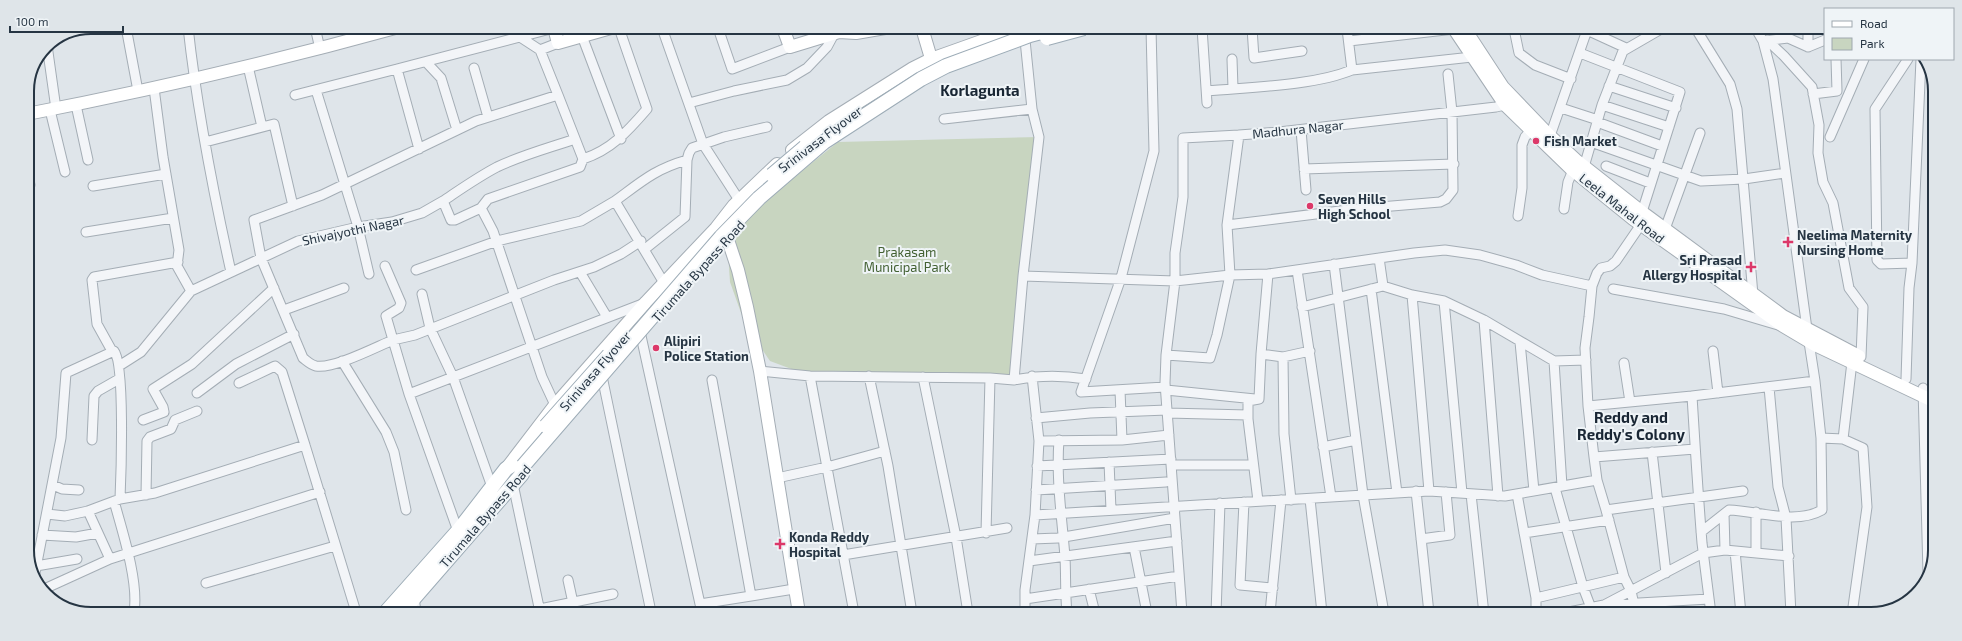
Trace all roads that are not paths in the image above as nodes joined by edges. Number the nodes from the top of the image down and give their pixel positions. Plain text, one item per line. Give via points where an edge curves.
1 (127, 34) edge
2 (189, 34) edge
3 (317, 34) edge
4 (374, 34) edge
5 (531, 34) edge
6 (556, 34) edge
7 (590, 34) edge
8 (615, 34) edge
9 (664, 34) edge
10 (720, 34) edge
11 (786, 34) edge
12 (834, 34) joint
13 (924, 34) edge
14 (1001, 34) edge
15 (1028, 34) edge
16 (1037, 34) edge
17 (1063, 34) edge
18 (1151, 34) edge
19 (1202, 34) edge
20 (1252, 34) edge
21 (1348, 34) edge
22 (1410, 34) edge
23 (1457, 34) edge
24 (1468, 34) edge
25 (1515, 34) edge
26 (1586, 34) edge
27 (1596, 34) edge
28 (1652, 34) edge
29 (1699, 34) edge
30 (1760, 34) edge
31 (1787, 34) edge
32 (1808, 34) edge
33 (582, 36) junction
34 (520, 37) junction
35 (1765, 40) junction
36 (1824, 40) edge
37 (1349, 41) junction
38 (558, 43) junction
39 (1005, 44) junction
40 (790, 47) junction
41 (1808, 47) junction
42 (1626, 48) junction
43 (320, 49) junction
44 (540, 50) junction
45 (1302, 51) dead end
46 (1580, 53) junction
47 (48, 55) edge
48 (1472, 57) junction
49 (931, 59) junction
50 (1232, 59) dead end
51 (1836, 60) edge
52 (1864, 60) edge
53 (1907, 60) edge
54 (426, 62) junction
55 (1922, 65) edge
56 (248, 66) junction
57 (474, 68) dead end
58 (1615, 68) junction
59 (398, 69) junction
60 (1352, 70) junction
61 (1448, 74) dead end
62 (937, 75) junction
63 (194, 78) junction
64 (1571, 79) junction
65 (1609, 86) junction
66 (154, 88) junction
67 (1233, 88) junction
68 (316, 90) junction
69 (138, 91) junction
70 (1207, 91) junction
71 (1813, 94) junction
72 (295, 95) dead end
73 (558, 95) junction
74 (689, 103) junction
75 (1207, 103) dead end
76 (1504, 103) junction
77 (76, 104) junction
78 (1602, 105) junction
79 (1561, 108) junction
80 (1676, 108) junction
81 (53, 109) junction
82 (1032, 109) junction
83 (1452, 112) junction
84 (34, 113) edge
85 (488, 117) junction
86 (944, 119) dead end
87 (1597, 121) junction
88 (262, 127) junction
89 (767, 127) dead end
90 (1669, 127) junction
91 (457, 130) junction
92 (1301, 130) junction
93 (1530, 131) junction
94 (1700, 133) dead end
95 (1239, 135) junction
96 (1550, 136) junction
97 (1830, 137) dead end
98 (576, 139) junction
99 (621, 139) junction
100 (205, 142) junction
101 (1591, 142) junction
102 (703, 144) junction
103 (1662, 146) junction
104 (419, 149) junction
105 (583, 159) junction
106 (88, 160) dead end
107 (687, 160) junction
108 (1454, 164) junction
109 (1656, 165) junction
110 (1606, 166) dead end
111 (1579, 168) junction
112 (1304, 169) junction
113 (66, 172) dead end
114 (1785, 173) junction
115 (166, 174) junction
116 (1684, 176) junction
117 (1744, 179) junction
118 (1650, 183) junction
119 (345, 184) junction
120 (93, 186) dead end
121 (1306, 190) dead end
122 (739, 200) junction
123 (443, 201) junction
124 (616, 201) junction
125 (293, 206) junction
126 (481, 208) junction
127 (1564, 209) dead end
128 (1518, 216) dead end
129 (1643, 217) junction
130 (173, 218) junction
131 (1227, 225) junction
132 (358, 226) junction
133 (716, 228) junction
134 (1665, 229) junction
135 (86, 232) dead end
136 (727, 237) junction
137 (497, 241) junction
138 (643, 245) junction
139 (261, 258) junction
140 (1378, 258) junction
141 (178, 262) junction
142 (1912, 263) junction
143 (1334, 264) junction
144 (385, 266) dead end
145 (416, 270) dead end
146 (1296, 270) junction
147 (231, 272) junction
148 (580, 272) junction
149 (369, 274) dead end
150 (1268, 274) junction
151 (1230, 275) junction
152 (1023, 276) junction
153 (1121, 278) junction
154 (1175, 281) junction
155 (664, 283) junction
156 (1383, 286) junction
157 (1592, 286) junction
158 (274, 288) junction
159 (344, 288) dead end
160 (1371, 289) junction
161 (1613, 289) dead end
162 (191, 291) junction
163 (422, 294) dead end
164 (1753, 294) junction
165 (514, 295) junction
166 (1412, 295) junction
167 (1338, 297) junction
168 (1444, 301) junction
169 (646, 302) junction
170 (1302, 307) junction
171 (284, 310) junction
172 (607, 317) junction
173 (1484, 320) junction
174 (1786, 323) junction
175 (430, 328) junction
176 (1807, 329) junction
177 (294, 334) junction
178 (641, 336) junction
179 (393, 340) junction
180 (1520, 342) junction
181 (1809, 342) junction
182 (534, 347) junction
183 (112, 351) junction
184 (1310, 351) junction
185 (1713, 351) dead end
186 (1261, 354) junction
187 (1166, 356) junction
188 (1283, 357) junction
189 (1586, 360) junction
190 (1857, 360) junction
191 (342, 361) junction
192 (1554, 361) junction
193 (1624, 363) dead end
194 (119, 366) junction
195 (760, 371) junction
196 (810, 376) junction
197 (869, 376) junction
198 (1032, 376) junction
199 (453, 377) junction
200 (923, 377) junction
201 (990, 378) junction
202 (119, 379) junction
203 (1086, 379) junction
204 (1906, 379) junction
205 (712, 380) dead end
206 (1014, 380) junction
207 (603, 381) junction
208 (1815, 381) junction
209 (239, 383) dead end
210 (1769, 387) junction
211 (1165, 388) junction
212 (1120, 390) junction
213 (197, 393) dead end
214 (1718, 393) junction
215 (409, 394) junction
216 (1928, 394) edge
217 (1692, 396) junction
218 (1259, 399) junction
219 (1630, 402) junction
220 (555, 405) junction
221 (1588, 406) junction
222 (197, 411) dead end
223 (1121, 412) junction
224 (1167, 412) junction
225 (1248, 414) junction
226 (1036, 418) junction
227 (143, 420) dead end
228 (1169, 435) junction
229 (1821, 438) junction
230 (1843, 439) junction
231 (92, 440) dead end
232 (1058, 440) junction
233 (1122, 440) junction
234 (1356, 440) junction
235 (1039, 441) junction
236 (306, 445) junction
237 (1324, 447) junction
238 (1696, 449) junction
239 (885, 451) junction
240 (1652, 452) junction
241 (1594, 457) junction
242 (1109, 462) junction
243 (1171, 462) junction
244 (1057, 464) junction
245 (1253, 465) junction
246 (1037, 466) junction
247 (827, 467) junction
248 (516, 471) junction
249 (777, 478) junction
250 (1596, 480) junction
251 (1166, 482) dead end
252 (53, 485) junction
253 (1110, 485) junction
254 (492, 487) junction
255 (1558, 487) junction
256 (1059, 488) junction
257 (79, 490) dead end
258 (1036, 490) junction
259 (1416, 491) junction
260 (1429, 491) junction
261 (1534, 491) junction
262 (1743, 491) dead end
263 (320, 492) junction
264 (1446, 492) junction
265 (1397, 493) junction
266 (1466, 493) junction
267 (1517, 494) junction
268 (146, 495) junction
269 (1363, 495) junction
270 (1498, 496) junction
271 (1331, 497) junction
272 (1699, 497) junction
273 (1310, 498) junction
274 (117, 500) junction
275 (1281, 500) junction
276 (1291, 500) junction
277 (1258, 501) junction
278 (1244, 502) junction
279 (1220, 503) junction
280 (1658, 503) junction
281 (1174, 505) junction
282 (406, 510) dead end
283 (1111, 510) junction
284 (1606, 510) junction
285 (88, 511) junction
286 (1756, 512) junction
287 (1061, 513) junction
288 (47, 514) junction
289 (1724, 514) junction
290 (1035, 515) junction
291 (1175, 518) junction
292 (1786, 518) junction
293 (1609, 520) junction
294 (1566, 527) junction
295 (1007, 528) dead end
296 (1701, 532) junction
297 (98, 533) junction
298 (986, 533) junction
299 (1524, 533) junction
300 (42, 535) junction
301 (461, 536) junction
302 (956, 537) junction
303 (1063, 537) junction
304 (1032, 539) junction
305 (1421, 539) junction
306 (1177, 541) junction
307 (335, 546) junction
308 (901, 546) junction
309 (1134, 547) junction
310 (1725, 550) junction
311 (1928, 550) edge
312 (1735, 551) junction
313 (1703, 553) junction
314 (1756, 553) junction
315 (129, 554) junction
316 (843, 555) junction
317 (1065, 556) junction
318 (1789, 556) junction
319 (77, 559) dead end
320 (110, 559) junction
321 (1029, 561) junction
322 (36, 566) edge
323 (37, 569) edge
324 (1666, 573) junction
325 (1179, 576) junction
326 (1624, 577) junction
327 (568, 580) dead end
328 (1141, 582) junction
329 (206, 583) dead end
330 (48, 587) edge
331 (1583, 587) junction
332 (1273, 588) junction
333 (794, 589) junction
334 (1089, 589) junction
335 (1630, 591) junction
336 (1064, 593) junction
337 (613, 594) dead end
338 (751, 596) junction
339 (414, 598) junction
340 (1536, 598) junction
341 (1025, 599) junction
342 (1709, 599) junction
343 (573, 602) junction
344 (1633, 603) junction
345 (1604, 605) junction
346 (135, 607) edge
347 (354, 607) edge
348 (391, 607) edge
349 (406, 607) edge
350 (415, 607) edge
351 (539, 607) edge
352 (555, 607) edge
353 (574, 607) edge
354 (650, 607) edge
355 (798, 607) edge
356 (853, 607) edge
357 (911, 607) edge
358 (967, 607) edge
359 (1025, 607) edge
360 (1067, 607) edge
361 (1094, 607) edge
362 (1146, 607) edge
363 (1182, 607) edge
364 (1216, 607) edge
365 (1271, 607) edge
366 (1321, 607) edge
367 (1383, 607) edge
368 (1428, 607) edge
369 (1483, 607) edge
370 (1536, 607) edge
371 (1588, 607) edge
372 (1599, 607) edge
373 (1634, 607) edge
374 (1710, 607) edge
375 (1740, 607) edge
376 (1791, 607) edge
377 (1853, 607) edge

1 - 69 street
2 - 63 street
3 - 43 street
4 - 43 street
5 - 34 street
6 - 38 street
7 - 33 street
8 - 99 street via 647,109
9 - 74 street
10 - 40 street via 732,69
11 - 40 street
12 - 40 street
12 - 74 street via 827,47 807,68 787,80
13 - 49 street
14 - 49 street, Tirumala Bypass Road
15 - 62 street, Tirumala Bypass Road
15 - 82 street
15 - 248 main road, Srinivasa Flyover, bridge via 942,59 919,71 844,117 788,160 738,209
16 - 39 main road, Srinivasa Flyover, bridge
17 - 39 main road, Srinivasa Flyover, bridge via 1013,48
18 - 153 street via 1154,151
19 - 70 street
20 - 45 street via 1254,58
21 - 37 street
22 - 37 street
23 - 48 street, Leela Mahal Road
24 - 76 street, Leela Mahal Road via 1503,87
25 - 64 street via 1519,53 1535,65
26 - 46 street
27 - 42 street
28 - 42 street
29 - 117 street via 1730,84 1737,109
30 - 35 street
31 - 35 street
31 - 41 street
32 - 41 street
33 - 38 street
33 - 99 street
34 - 44 street
34 - 54 street
35 - 71 street via 1784,56 1812,87
35 - 114 street via 1773,79
36 - 41 street
37 - 60 street
38 - 44 street
39 - 248 main road, Srinivasa Flyover, bridge via 946,66 921,79 824,142 759,198 721,237
42 - 58 street via 1622,51
43 - 56 street
44 - 73 street
46 - 58 street
46 - 64 street
47 - 81 street
48 - 60 street
48 - 76 street, Leela Mahal Road
49 - 62 street
49 - 122 street, Tirumala Bypass Road via 829,121 787,154
50 - 67 street
51 - 71 street via 1837,91
52 - 97 street
53 - 142 street via 1875,109 1877,260 1881,264
54 - 59 street
54 - 91 street via 441,78
55 - 142 street
56 - 63 street
56 - 88 street
57 - 85 street
58 - 65 street
58 - 80 street via 1679,91
59 - 68 street
59 - 104 street
60 - 67 street via 1337,76
61 - 83 street
62 - 136 street, Tirumala Bypass Road via 836,139 762,200
63 - 66 street
63 - 100 street
64 - 79 street
65 - 78 street
65 - 80 street
66 - 69 street
66 - 115 street
67 - 70 street
68 - 72 street
68 - 119 street
69 - 77 street
70 - 75 street
71 - 190 street via 1819,125 1818,153 1823,182 1833,203 1849,288 1863,307
73 - 85 street
73 - 98 street
74 - 102 street
76 - 83 street, Madhura Nagar
76 - 93 street, Leela Mahal Road
76 - 96 street, Leela Mahal Road
77 - 81 street
77 - 106 street
78 - 87 street
78 - 90 street
79 - 87 street
79 - 96 street
80 - 90 street
81 - 84 street
81 - 113 street
82 - 86 street
82 - 152 street via 1039,137
83 - 92 street, Madhura Nagar
83 - 108 street
85 - 91 street
87 - 101 street
87 - 103 street
88 - 100 street
88 - 125 street via 274,124
89 - 102 street
90 - 103 street
91 - 104 street
92 - 95 street, Madhura Nagar
92 - 112 street
93 - 111 street, Leela Mahal Road
93 - 128 street via 1522,145 1522,188
94 - 116 street
95 - 131 street, Madhura Nagar
95 - 154 street via 1183,138 1183,197 1175,253
96 - 111 street, Leela Mahal Road
98 - 105 street
98 - 123 street, Shivajyothi Nagar via 497,167
99 - 105 street via 598,154
100 - 147 street
101 - 109 street
101 - 111 street
102 - 107 street via 692,148
102 - 122 street
103 - 109 street
104 - 119 street
105 - 126 street via 580,167 488,199
107 - 124 street via 658,171
107 - 138 street via 685,217
108 - 112 street
108 - 131 street via 1454,190 1446,200 1440,202 1356,209
109 - 116 street
109 - 118 street
110 - 118 street
111 - 127 street via 1568,182
111 - 129 street, Leela Mahal Road
112 - 121 street
114 - 117 street
114 - 176 street
115 - 120 street
115 - 130 street
116 - 117 street via 1701,182
116 - 134 street
117 - 164 street
118 - 129 street
119 - 125 street
119 - 132 street
122 - 133 street, Tirumala Bypass Road
123 - 126 street via 451,220
123 - 132 street, Shivajyothi Nagar via 413,216 377,225
124 - 137 street via 581,221
124 - 138 street
125 - 139 street via 254,220
126 - 137 street
129 - 134 street, Leela Mahal Road
129 - 157 street via 1616,261 1601,268
129 - 174 street, Leela Mahal Road
130 - 135 street
130 - 141 street via 179,250
131 - 151 street, Madhura Nagar
132 - 139 street, Shivajyothi Nagar via 298,241
132 - 149 street
133 - 136 street
133 - 155 street, Tirumala Bypass Road
134 - 164 street, Leela Mahal Road
136 - 178 street, Tirumala Bypass Road
136 - 195 street via 738,270
137 - 145 street
137 - 165 street
138 - 148 street
138 - 155 street
139 - 147 street, Shivajyothi Nagar
139 - 158 street
140 - 143 street
140 - 156 street
140 - 157 street via 1445,250 1480,255 1542,275
141 - 162 street via 177,266
141 - 183 street via 92,280 97,324
142 - 204 street
143 - 146 street
143 - 167 street
144 - 179 street via 401,303 386,316
146 - 150 street
146 - 170 street
147 - 162 street, Shivajyothi Nagar
148 - 165 street
148 - 172 street
150 - 151 street
150 - 186 street
151 - 154 street
151 - 187 street, Madhura Nagar via 1210,358
152 - 153 street
152 - 206 street
153 - 154 street
153 - 203 street
154 - 187 street
155 - 169 street, Tirumala Bypass Road
156 - 160 street
156 - 166 street
157 - 189 street
158 - 171 street
158 - 227 street via 192,364 154,389 164,410
159 - 171 street
160 - 167 street
160 - 265 street
161 - 174 street
162 - 194 street via 141,352
163 - 175 street
164 - 174 street, Leela Mahal Road
165 - 175 street
165 - 182 street
166 - 168 street
166 - 260 street
167 - 170 street
167 - 234 street
168 - 173 street
168 - 266 street
169 - 172 street
169 - 220 street, Tirumala Bypass Road
170 - 184 street
171 - 177 street
172 - 182 street
173 - 180 street
173 - 270 street
174 - 176 street, Leela Mahal Road
174 - 181 street, Leela Mahal Road
175 - 179 street
175 - 199 street
176 - 190 street, Leela Mahal Road
177 - 191 street via 303,358 310,364 318,366
177 - 213 street via 236,364
178 - 207 street, Tirumala Bypass Road
178 - 338 street via 700,604
179 - 191 street
179 - 215 street
180 - 192 street
180 - 261 street
181 - 190 street, Leela Mahal Road
181 - 208 street
182 - 199 street
182 - 220 street via 542,377
183 - 194 street via 116,352
183 - 252 street via 66,373 62,431
184 - 188 street
184 - 237 street
185 - 214 street
186 - 188 street
186 - 218 street
187 - 211 street
188 - 276 street via 1284,434
189 - 192 street
189 - 221 street
190 - 204 street, Leela Mahal Road
190 - 216 street, Leela Mahal Road
190 - 230 street
191 - 282 street via 386,432 394,452
192 - 255 street
193 - 219 street
194 - 202 street
195 - 196 street
195 - 249 street
196 - 197 street
196 - 247 street
197 - 200 street
197 - 239 street
198 - 203 street via 1060,375
198 - 206 street
198 - 226 street
199 - 215 street
199 - 254 street
200 - 201 street
200 - 302 street
201 - 206 street
201 - 298 street
202 - 231 street via 94,396
202 - 274 street via 122,436
203 - 212 street via 1081,392
204 - 216 street, Leela Mahal Road
205 - 338 street
207 - 248 street, Tirumala Bypass Road
207 - 354 street
208 - 210 street
208 - 229 street
209 - 236 street via 275,366 278,367 282,372
210 - 214 street
210 - 292 street via 1778,487
211 - 212 street
211 - 218 street
211 - 224 street
212 - 223 street
214 - 217 street
215 - 301 street
216 - 311 street
217 - 219 street
217 - 238 street
218 - 225 street via 1248,401
219 - 221 street
220 - 248 street, Tirumala Bypass Road
221 - 241 street
222 - 268 street via 175,420 171,429 150,437 147,441
223 - 224 street
223 - 226 street
223 - 233 street
224 - 225 street
224 - 228 street
225 - 245 street
226 - 235 street
228 - 233 street
228 - 243 street
229 - 230 street
229 - 292 street via 1822,510
230 - 377 street via 1863,448 1867,507
232 - 233 street
232 - 235 street
232 - 244 street
234 - 237 street
234 - 269 street
235 - 246 street
236 - 263 street
236 - 268 street
237 - 271 street
238 - 240 street
238 - 272 street
239 - 247 street
239 - 308 street
240 - 241 street
240 - 280 street
241 - 250 street
242 - 243 street
242 - 244 street
242 - 253 street
243 - 245 street
243 - 281 street
244 - 246 street
244 - 256 street
245 - 277 street
246 - 258 street
247 - 249 street
247 - 316 street
248 - 254 main road, Tirumala Bypass Road
248 - 301 main road, Tirumala Bypass Road
248 - 351 street
249 - 333 street
250 - 255 street
250 - 284 street
251 - 253 street
252 - 257 street via 62,489
252 - 288 street
253 - 256 street
253 - 283 street
254 - 301 main road, Tirumala Bypass Road
255 - 261 street
255 - 294 street
256 - 258 street
256 - 287 street
258 - 290 street
259 - 260 street
259 - 265 street
259 - 305 street
260 - 264 street
261 - 267 street
262 - 272 street
263 - 307 street
263 - 315 street
264 - 266 street
264 - 305 street via 1450,535
265 - 269 street
266 - 270 street
266 - 369 street
267 - 270 street
267 - 299 street
268 - 274 street
269 - 271 street
269 - 367 street
271 - 273 street
272 - 280 street
272 - 296 street
273 - 276 street
273 - 366 street
274 - 285 street
274 - 315 street
275 - 276 street
275 - 277 street
275 - 332 street
277 - 278 street
278 - 279 street
278 - 332 street via 1240,584
279 - 281 street
279 - 364 street
280 - 284 street
280 - 324 street
281 - 283 street
281 - 291 street
283 - 287 street
284 - 293 street
285 - 288 street via 65,516
285 - 297 street
286 - 289 street via 1729,510
286 - 292 street
286 - 314 street
287 - 290 street
287 - 303 street
288 - 300 street
289 - 296 street
289 - 310 street
290 - 304 street
291 - 303 street
291 - 306 street
292 - 318 street
293 - 294 street
293 - 326 street
294 - 299 street
294 - 331 street
295 - 298 street
296 - 313 street
297 - 300 street via 76,537
297 - 320 street
298 - 302 street
299 - 340 street
300 - 322 street
301 - 339 main road, Tirumala Bypass Road
301 - 348 main road, Tirumala Bypass Road
302 - 308 street
302 - 358 street
303 - 304 street
303 - 317 street
304 - 321 street
305 - 368 street
306 - 309 street
306 - 325 street
307 - 329 street
307 - 347 street
308 - 316 street
308 - 357 street
309 - 317 street
309 - 328 street
310 - 312 street
310 - 313 street
312 - 314 street
312 - 375 street
313 - 324 street
313 - 342 street
314 - 318 street
315 - 320 street
315 - 346 street
316 - 356 street
317 - 321 street
317 - 336 street
318 - 376 street
319 - 323 street
320 - 330 street
321 - 341 street
324 - 335 street
325 - 328 street
325 - 363 street
326 - 331 street
326 - 335 street
327 - 343 street
328 - 334 street
328 - 362 street
331 - 340 street
331 - 371 street
332 - 365 street
333 - 338 street
333 - 355 street
334 - 336 street
334 - 361 street
335 - 344 street
335 - 345 street
336 - 341 street
336 - 360 street
337 - 343 street
339 - 349 main road, Tirumala Bypass Road
339 - 350 street
340 - 370 street
341 - 359 street
342 - 344 street
342 - 374 street
343 - 352 street
343 - 353 street
344 - 345 street
344 - 373 street
345 - 372 street

